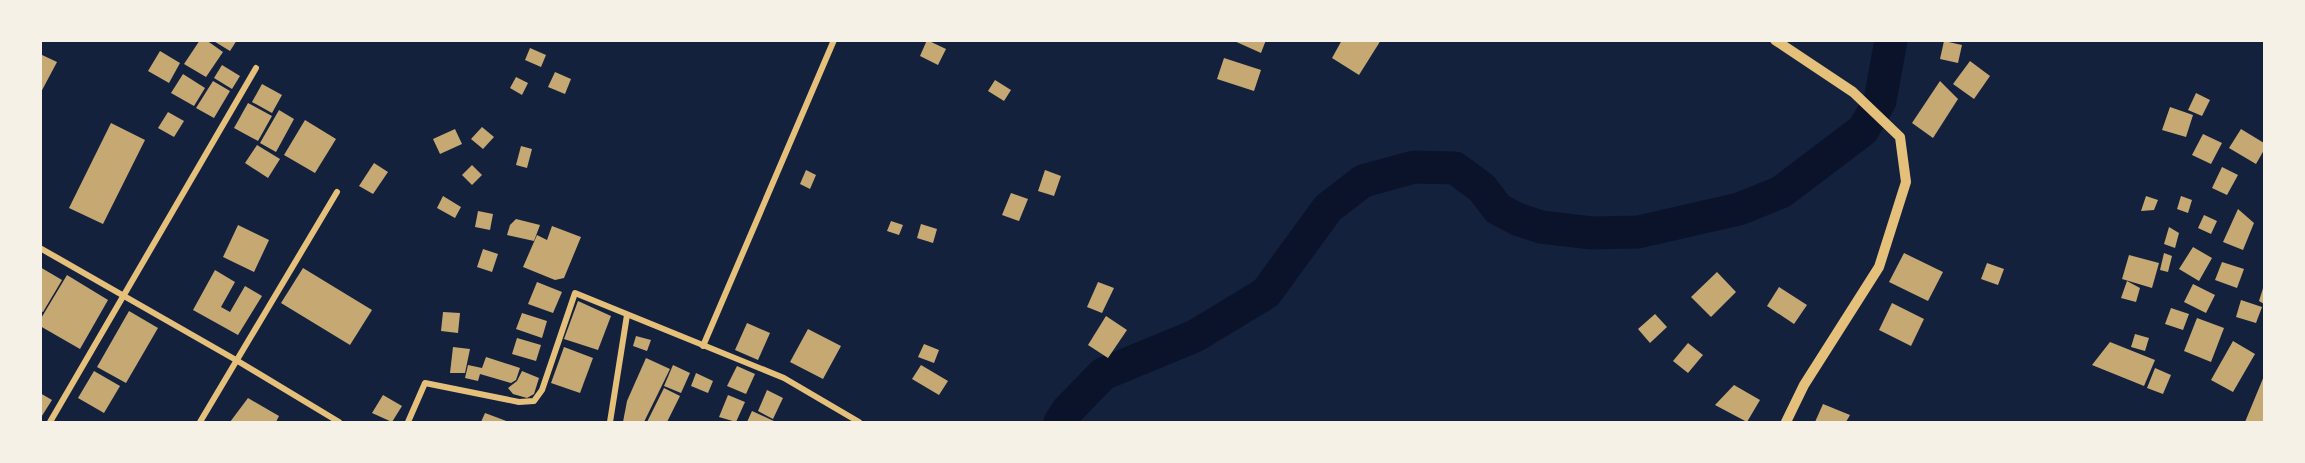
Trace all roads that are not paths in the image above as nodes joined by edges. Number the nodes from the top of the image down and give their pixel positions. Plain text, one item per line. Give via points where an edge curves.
1 (834, 40) edge
2 (1775, 40) edge
3 (256, 68) dead end
4 (336, 192) dead end
5 (40, 248) edge
6 (124, 295) junction
7 (627, 315) junction
8 (703, 346) junction
9 (236, 360) junction
10 (50, 423) edge
11 (200, 423) edge
12 (339, 423) edge
13 (408, 423) edge
14 (610, 423) edge
15 (859, 423) edge
16 (1786, 423) edge

1 - 8 street
2 - 16 street via 1853,92 1900,136 1906,182 1879,267 1804,385
3 - 6 street
4 - 9 street
5 - 6 street
6 - 9 street
6 - 10 street
7 - 8 street
7 - 13 street via 575,293 542,390 534,401 519,402 425,383
7 - 14 street
8 - 15 street via 784,378
9 - 11 street
9 - 12 street

